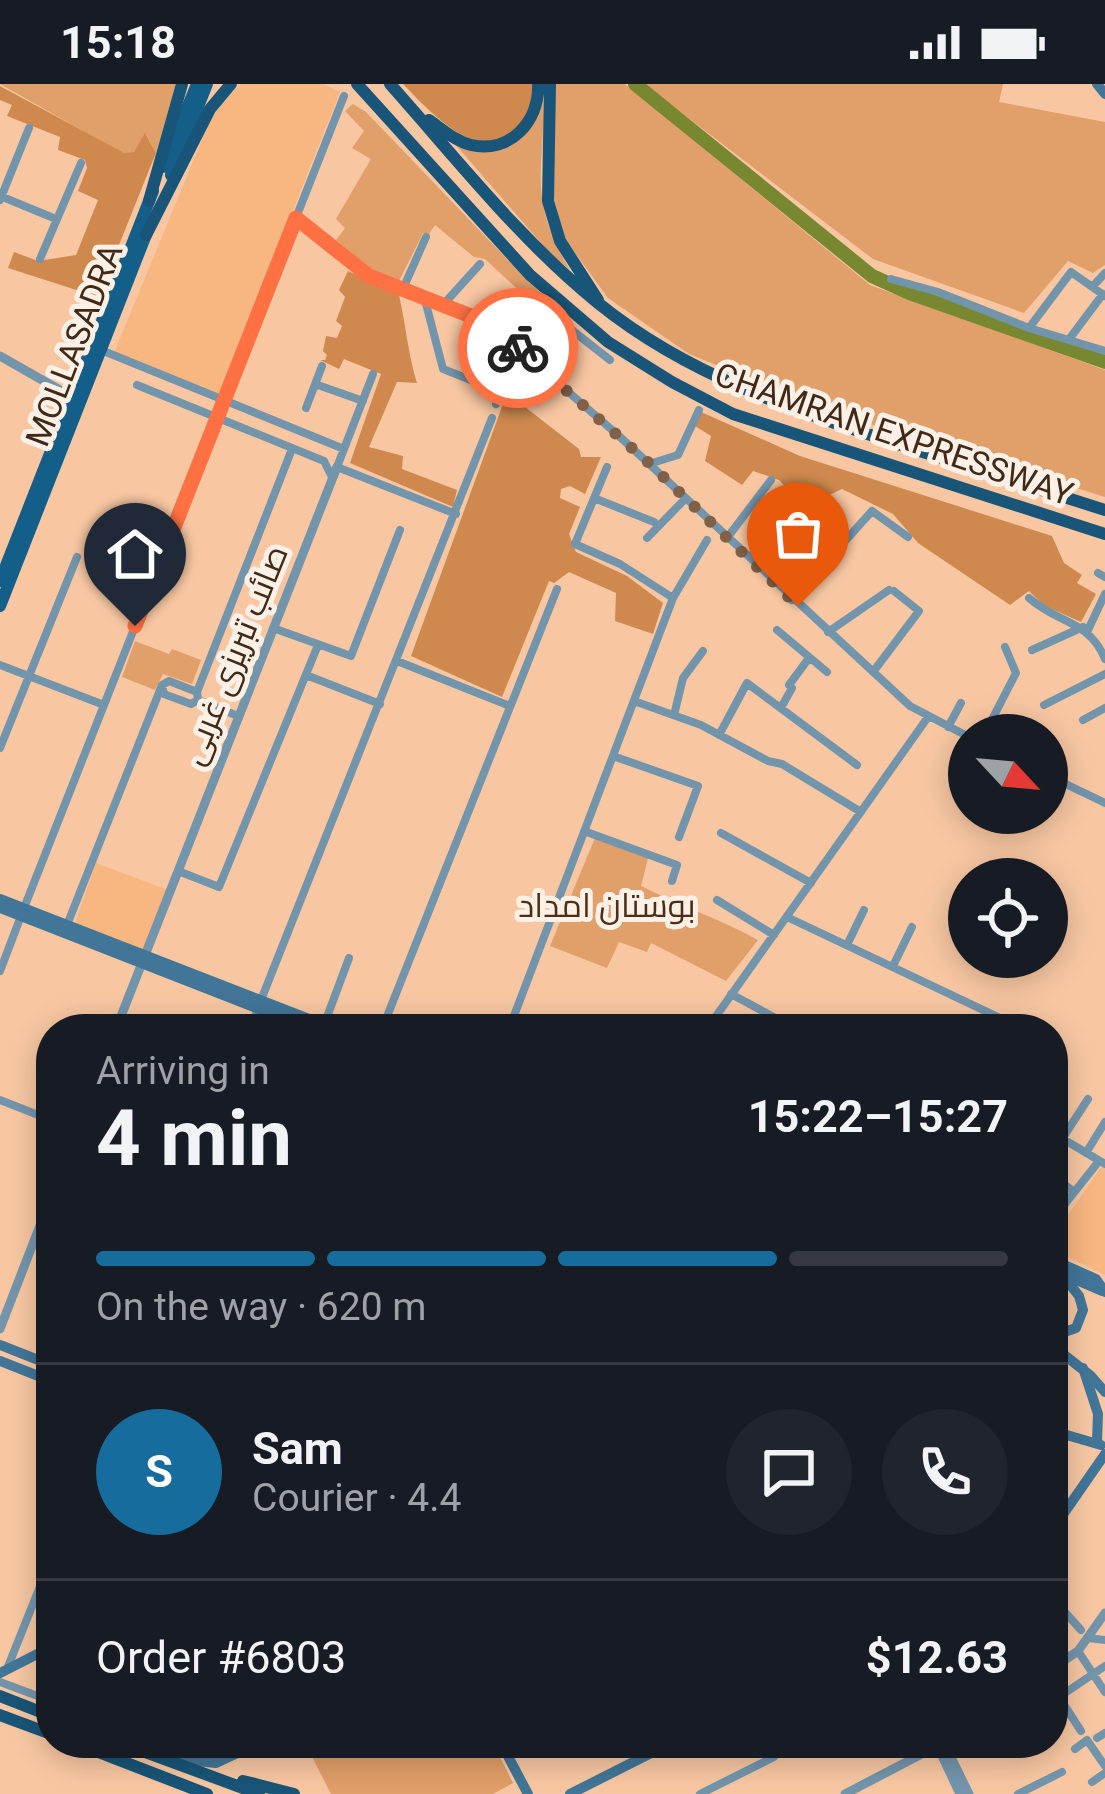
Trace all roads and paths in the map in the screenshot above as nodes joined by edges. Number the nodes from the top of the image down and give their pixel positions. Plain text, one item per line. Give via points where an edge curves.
1 (182, 84) edge
2 (197, 84) edge
3 (207, 84) edge
4 (231, 84) edge
5 (357, 84) edge
6 (390, 84) edge
7 (538, 84) edge
8 (550, 84) edge
9 (1096, 84) edge
10 (344, 90) edge
11 (1105, 94) edge
12 (411, 108) junction
13 (383, 112) junction
14 (29, 128) dead end
15 (80, 163) dead end
16 (168, 168) junction
17 (0, 197) edge
18 (149, 201) junction
19 (296, 218) junction
20 (56, 219) junction
21 (146, 235) junction
22 (426, 237) dead end
23 (40, 259) dead end
24 (480, 264) dead end
25 (1105, 273) edge
26 (891, 279) dead end
27 (1093, 286) junction
28 (401, 291) junction
29 (1104, 295) edge
30 (425, 300) junction
31 (442, 306) junction
32 (602, 306) junction
33 (548, 308) dead end
34 (1029, 328) junction
35 (1070, 338) junction
36 (524, 347) junction
37 (100, 350) junction
38 (1105, 351) edge
39 (0, 356) edge
40 (610, 360) dead end
41 (322, 366) dead end
42 (373, 374) dead end
43 (315, 384) junction
44 (137, 386) dead end
45 (501, 392) junction
46 (72, 397) junction
47 (224, 401) junction
48 (363, 401) junction
49 (496, 404) dead end
50 (306, 408) dead end
51 (699, 410) dead end
52 (217, 418) junction
53 (492, 418) dead end
54 (292, 449) junction
55 (344, 449) junction
56 (650, 464) junction
57 (607, 467) dead end
58 (334, 473) junction
59 (771, 480) dead end
60 (594, 498) junction
61 (685, 499) junction
62 (1105, 510) edge
63 (456, 514) junction
64 (654, 522) dead end
65 (400, 530) dead end
66 (1105, 534) edge
67 (908, 537) dead end
68 (647, 538) dead end
69 (727, 538) junction
70 (706, 540) dead end
71 (76, 557) dead end
72 (0, 581) edge
73 (557, 589) dead end
74 (1105, 594) edge
75 (673, 598) junction
76 (1029, 598) dead end
77 (792, 600) junction
78 (0, 606) edge
79 (273, 628) junction
80 (1086, 629) junction
81 (777, 630) dead end
82 (828, 632) junction
83 (318, 645) junction
84 (1005, 647) dead end
85 (1032, 650) dead end
86 (703, 651) dead end
87 (809, 658) junction
88 (1105, 659) edge
89 (397, 661) junction
90 (0, 664) edge
91 (827, 672) dead end
92 (872, 672) junction
93 (1105, 674) edge
94 (306, 675) junction
95 (29, 676) junction
96 (162, 685) junction
97 (198, 696) junction
98 (634, 700) junction
99 (961, 703) dead end
100 (380, 704) junction
101 (104, 705) junction
102 (1044, 705) dead end
103 (510, 706) junction
104 (782, 706) junction
105 (1105, 708) edge
106 (956, 714) edge
107 (995, 714) edge
108 (674, 715) junction
109 (238, 716) junction
110 (928, 717) junction
111 (1083, 720) dead end
112 (948, 727) edge
113 (719, 735) junction
114 (0, 748) edge
115 (613, 756) junction
116 (857, 765) dead end
117 (1068, 785) edge
118 (1105, 803) edge
119 (861, 812) junction
120 (584, 831) junction
121 (722, 833) dead end
122 (679, 837) dead end
123 (178, 871) junction
124 (672, 881) dead end
125 (811, 883) junction
126 (0, 899) edge
127 (717, 900) dead end
128 (0, 908) edge
129 (864, 910) dead end
130 (22, 912) junction
131 (787, 916) junction
132 (68, 925) junction
133 (912, 927) dead end
134 (774, 934) junction
135 (848, 945) junction
136 (349, 958) dead end
137 (142, 959) junction
138 (893, 966) junction
139 (0, 971) edge
140 (731, 994) junction
141 (259, 1005) junction
142 (122, 1014) edge
143 (256, 1014) edge
144 (278, 1014) edge
145 (288, 1014) edge
146 (333, 1014) edge
147 (388, 1014) edge
148 (515, 1014) edge
149 (717, 1014) edge
150 (768, 1014) edge
151 (992, 1014) edge
152 (1088, 1099) dead end
153 (0, 1100) edge
154 (36, 1114) edge
155 (1105, 1122) edge
156 (1068, 1124) edge
157 (1068, 1142) edge
158 (1086, 1153) junction
159 (1103, 1163) edge
160 (1068, 1187) edge
161 (1074, 1192) junction
162 (1068, 1200) edge
163 (36, 1236) edge
164 (1068, 1267) edge
165 (1068, 1276) edge
166 (1068, 1287) edge
167 (1105, 1292) edge
168 (0, 1329) edge
169 (1068, 1331) edge
170 (0, 1346) edge
171 (1068, 1357) edge
172 (36, 1359) edge
173 (0, 1361) edge
174 (1083, 1368) junction
175 (36, 1375) edge
176 (1105, 1392) edge
177 (1068, 1436) edge
178 (1102, 1448) edge
179 (1105, 1465) edge
180 (1068, 1504) edge
181 (1068, 1518) edge
182 (36, 1594) edge
183 (1105, 1613) edge
184 (1068, 1615) edge
185 (1085, 1634) junction
186 (1105, 1640) edge
187 (1068, 1652) edge
188 (1073, 1654) junction
189 (36, 1655) edge
190 (1068, 1658) edge
191 (1105, 1666) edge
192 (2, 1674) edge
193 (1094, 1674) junction
194 (1068, 1691) edge
195 (1105, 1691) edge
196 (36, 1693) edge
197 (0, 1696) edge
198 (1068, 1707) edge
199 (36, 1710) edge
200 (0, 1715) edge
201 (36, 1728) edge
202 (1093, 1736) edge
203 (1075, 1749) dead end
204 (113, 1758) edge
205 (162, 1758) edge
206 (175, 1758) edge
207 (226, 1758) edge
208 (509, 1758) edge
209 (626, 1758) edge
210 (641, 1758) edge
211 (772, 1758) edge
212 (913, 1758) edge
213 (946, 1758) edge
214 (1105, 1770) edge
215 (1062, 1772) dead end
216 (215, 1777) junction
217 (1092, 1782) dead end
218 (185, 1786) junction
219 (169, 1794) edge
220 (208, 1794) edge
221 (259, 1794) edge
222 (294, 1794) edge
223 (527, 1794) edge
224 (554, 1794) edge
225 (570, 1794) edge
226 (700, 1794) edge
227 (845, 1794) edge
228 (964, 1794) edge
229 (1018, 1794) edge

1 - 18 highway
2 - 16 main road
3 - 16 main road
4 - 21 highway via 210,109
5 - 13 highway, CHAMRAN EXPRESSWAY
6 - 12 highway, CHAMRAN EXPRESSWAY
7 - 12 highway via 529,122 491,146 463,142
8 - 32 highway via 548,202 560,241
9 - 11 main road
10 - 13 highway
10 - 19 street
12 - 32 highway, CHAMRAN EXPRESSWAY
13 - 66 highway, CHAMRAN EXPRESSWAY via 561,304 672,382 801,438
14 - 17 street
15 - 20 street
16 - 18 main road, MOLLASADRA
16 - 21 main road, MOLLASADRA
17 - 20 street
18 - 46 main road, MOLLASADRA
19 - 28 street via 354,266
19 - 47 street
20 - 23 street
21 - 37 main road, MOLLASADRA
22 - 28 street
24 - 31 street
25 - 27 street
26 - 34 street
27 - 29 street
27 - 34 street via 1071,272
28 - 30 street
29 - 35 street
30 - 31 street
30 - 45 street via 443,369
31 - 36 street
32 - 62 highway, CHAMRAN EXPRESSWAY via 680,358 772,401
33 - 36 street
34 - 35 street
35 - 38 street
36 - 40 street via 563,323
36 - 45 street
36 - 56 street
37 - 47 street
37 - 78 main road, MOLLASADRA
39 - 46 street
41 - 43 street
42 - 48 street, صائب تبریزی غربی
43 - 48 street
43 - 50 street
44 - 52 street
45 - 49 street
46 - 72 main road, MOLLASADRA
47 - 52 street
47 - 55 street
48 - 55 street, صائب تبریزی غربی
51 - 56 street via 678,455
52 - 54 street
52 - 101 street
53 - 63 street
54 - 58 street
54 - 97 street
55 - 58 street, صائب تبریزی غربی
56 - 61 street
57 - 60 street
58 - 63 street
58 - 79 street, صائب تبریزی غربی
59 - 69 street
60 - 64 street
60 - 75 street via 575,544
61 - 68 street
61 - 69 street
63 - 89 street
65 - 83 street via 350,656
67 - 77 street via 872,511
69 - 77 street
70 - 75 street
71 - 95 street
73 - 103 street
74 - 80 street
75 - 98 street
76 - 80 street
77 - 82 street
79 - 83 street
79 - 109 street, صائب تبریزی غربی
80 - 85 street
80 - 88 street
81 - 87 street
82 - 92 street
82 - 92 street via 891,590 919,611
83 - 94 street
84 - 107 street via 1016,674
86 - 108 street via 683,677
87 - 91 street
87 - 104 street
89 - 100 street
89 - 103 street
90 - 95 street
92 - 110 street
93 - 102 street
94 - 100 street
94 - 123 street via 219,887
95 - 101 street
95 - 114 street
96 - 97 street
96 - 97 street via 179,701
96 - 132 street
97 - 109 street
98 - 108 street
98 - 115 street
99 - 106 street
100 - 141 street
101 - 130 street
103 - 147 street
104 - 113 street via 747,683
104 - 116 street
105 - 111 street
108 - 113 street
109 - 123 street, صائب تبریزی غربی
110 - 112 street
110 - 119 street
113 - 119 street
115 - 120 street
115 - 122 street via 698,786
117 - 118 street
119 - 125 street
120 - 124 street via 677,865
120 - 148 street
121 - 125 street
123 - 137 street, صائب تبریزی غربی
125 - 131 street
126 - 130 main road
127 - 134 street
128 - 130 main road
129 - 135 street
130 - 132 main road
130 - 137 main road
130 - 139 street
131 - 134 street
131 - 135 street
132 - 137 main road
133 - 138 street
134 - 140 street
135 - 138 street
136 - 146 street
137 - 141 main road
137 - 142 street, صائب تبریزی غربی
138 - 151 street
140 - 149 street
140 - 150 street
141 - 143 street
141 - 144 main road
141 - 145 main road
152 - 156 street
153 - 154 street
155 - 158 street
157 - 158 street
158 - 159 street
159 - 161 street
160 - 161 street
161 - 162 street
163 - 168 street
164 - 167 main road
165 - 167 main road
166 - 169 main road via 1084,1310
170 - 172 main road
171 - 174 main road
173 - 175 main road
174 - 176 main road
174 - 178 main road
177 - 178 main road
178 - 180 main road
179 - 181 main road
182 - 192 street
183 - 185 street
184 - 185 street
185 - 186 street
185 - 188 street
187 - 188 street
188 - 190 street
188 - 193 street
189 - 192 main road
191 - 193 street
192 - 196 street
193 - 194 street
193 - 195 street
197 - 199 highway
198 - 202 street
200 - 201 highway
202 - 203 street
202 - 214 street
204 - 218 highway
205 - 216 highway
206 - 207 main road via 210,1765
208 - 223 main road
209 - 224 main road
210 - 225 main road
211 - 226 street
212 - 227 street
213 - 228 street
214 - 217 street
215 - 229 street
216 - 221 highway
216 - 222 highway
218 - 219 main road
218 - 220 highway

